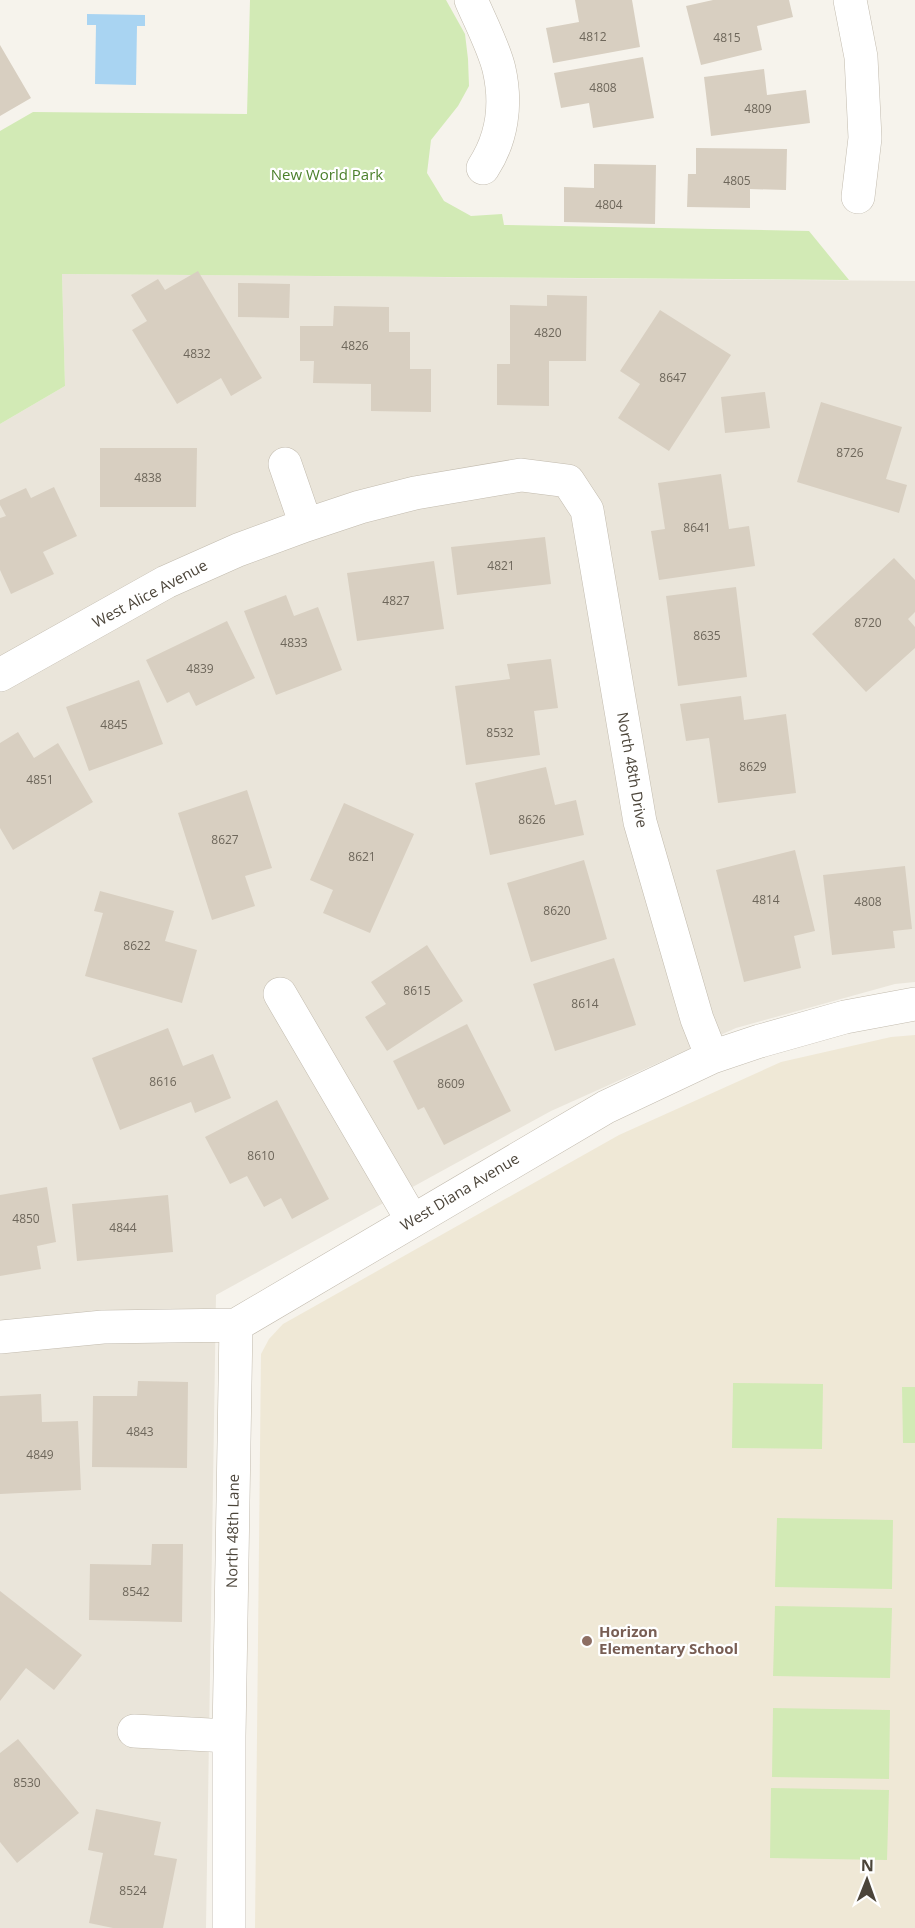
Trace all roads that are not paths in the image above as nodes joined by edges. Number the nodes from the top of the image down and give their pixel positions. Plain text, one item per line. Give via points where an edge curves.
1 (471, 0) edge
2 (850, 0) edge
3 (483, 168) dead end
4 (858, 197) dead end
5 (285, 464) dead end
6 (568, 481) joint
7 (306, 525) junction
8 (0, 675) edge
9 (280, 994) dead end
10 (915, 1004) edge
11 (712, 1057) junction
12 (412, 1220) junction
13 (236, 1325) junction
14 (0, 1337) edge
15 (134, 1731) dead end
16 (229, 1736) junction
17 (229, 1928) edge

1 - 3 street via 499,68 503,96 501,131
2 - 4 street via 861,57 864,138
5 - 7 street
6 - 7 street, West Alice Avenue via 509,477 415,493
6 - 11 street, North 48th Drive via 587,510 640,822 697,1019
7 - 8 street, West Alice Avenue via 166,582
9 - 12 street
10 - 11 street, West Diana Avenue via 844,1017
11 - 12 street, West Diana Avenue via 606,1107
12 - 13 street, West Diana Avenue
13 - 14 street via 103,1326
13 - 16 street, North 48th Lane
15 - 16 street
16 - 17 street, North 48th Lane

